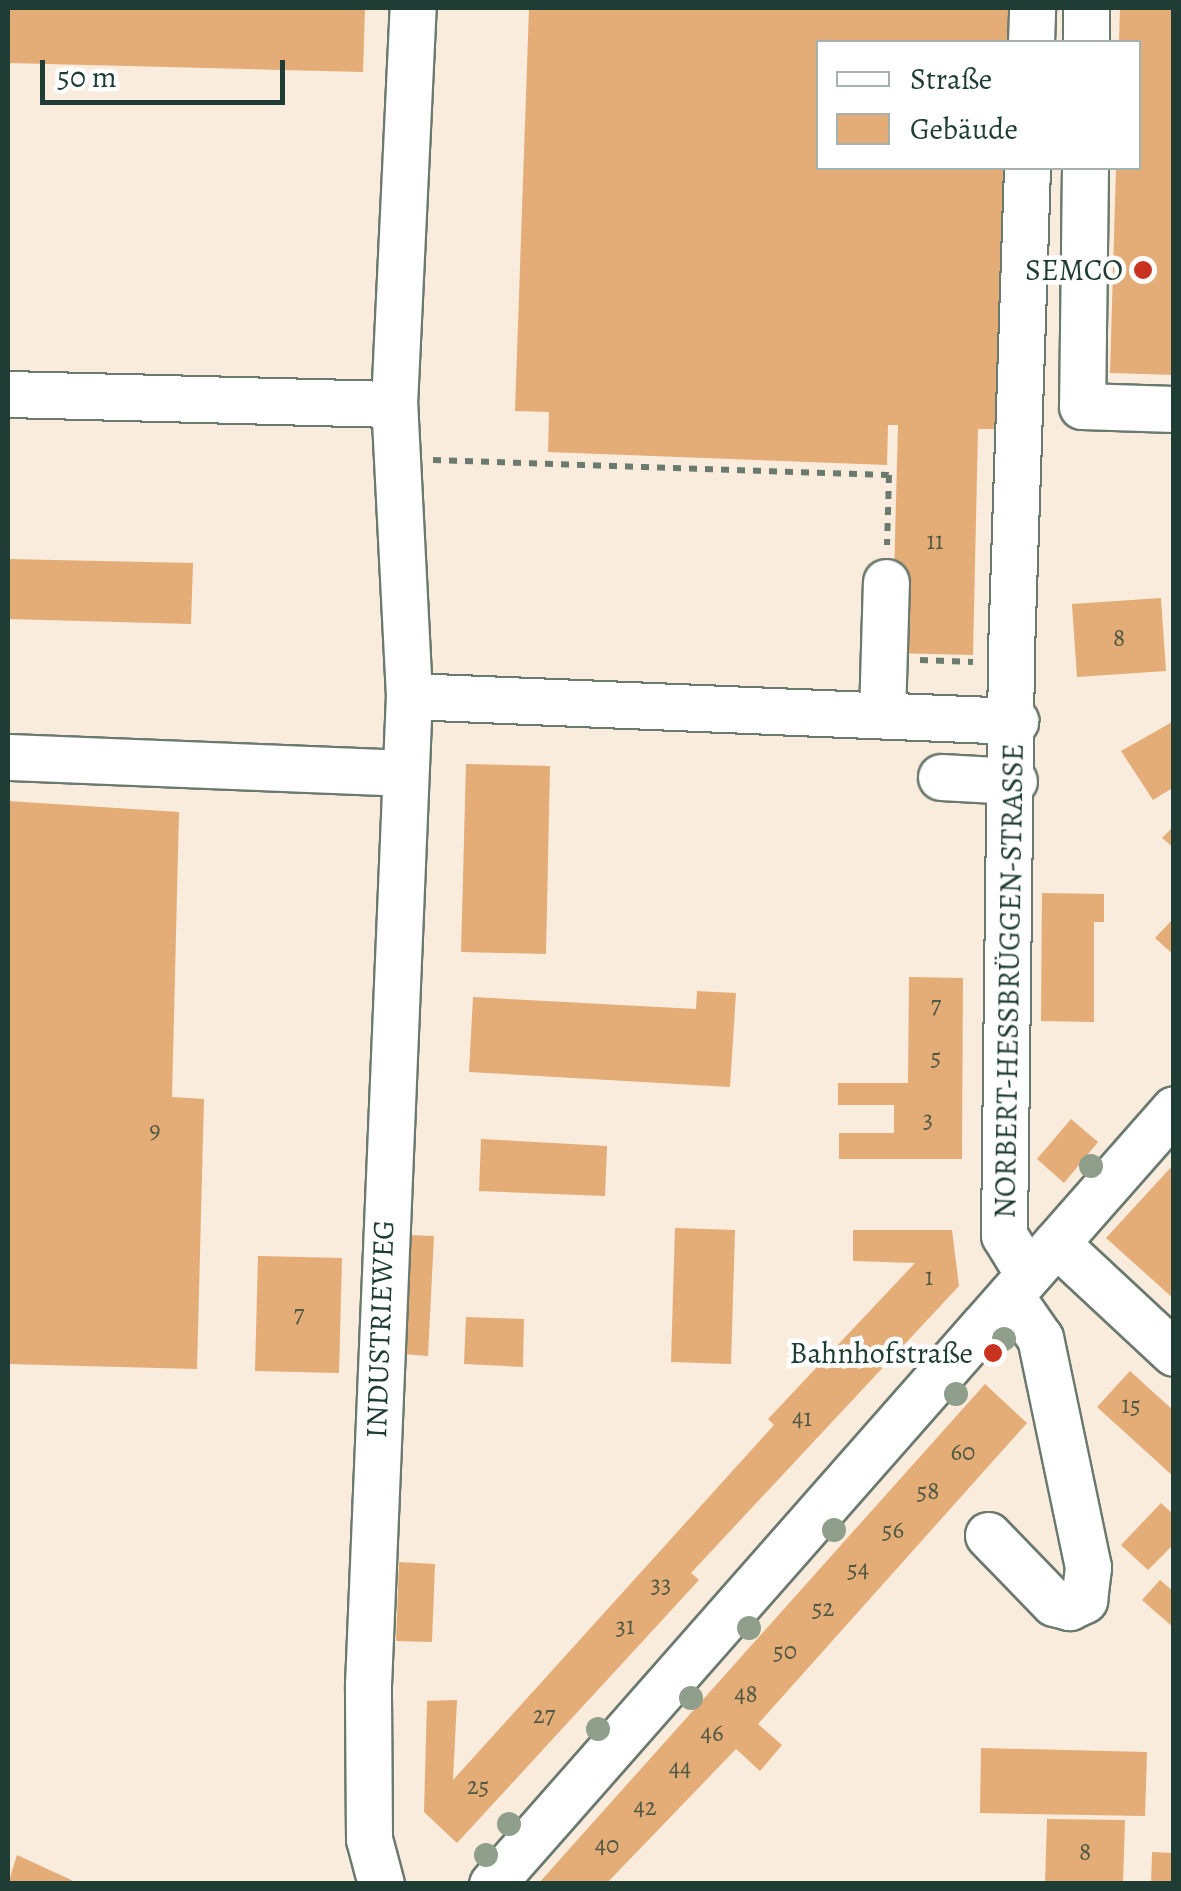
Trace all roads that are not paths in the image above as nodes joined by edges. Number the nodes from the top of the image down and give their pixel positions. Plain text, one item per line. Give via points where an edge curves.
1 (413, 8) edge
2 (1032, 8) edge
3 (1086, 8) edge
4 (1031, 40) edge
5 (1086, 40) edge
6 (1027, 170) edge
7 (1084, 170) edge
8 (8, 394) edge
9 (394, 404) junction
10 (1174, 409) edge
11 (886, 582) road end
12 (409, 696) junction
13 (1015, 700) junction
14 (882, 716) junction
15 (8, 757) edge
16 (404, 774) junction
17 (942, 778) dead end
18 (1014, 781) junction
19 (1174, 1109) edge
20 (1031, 1271) junction
21 (1174, 1353) edge
22 (988, 1535) dead end
23 (381, 1884) edge
24 (492, 1884) edge

1 - 9 street, INDUSTRIEWEG
2 - 4 street
3 - 5 street
6 - 13 street, NORBERT-HESSBRÜGGEN-STRASSE
7 - 10 street via 1082,406
8 - 9 street
9 - 12 street, INDUSTRIEWEG
11 - 14 street
12 - 14 street
12 - 16 street, INDUSTRIEWEG
13 - 14 street
13 - 18 street, NORBERT-HESSBRÜGGEN-STRASSE
15 - 16 street
16 - 23 street, INDUSTRIEWEG via 368,1685 369,1839
17 - 18 street
18 - 20 street, NORBERT-HESSBRÜGGEN-STRASSE via 1004,1235
19 - 20 street
20 - 21 street
20 - 22 street via 1028,1312 1040,1338 1088,1567 1084,1600 1070,1607 1054,1603
20 - 24 street

